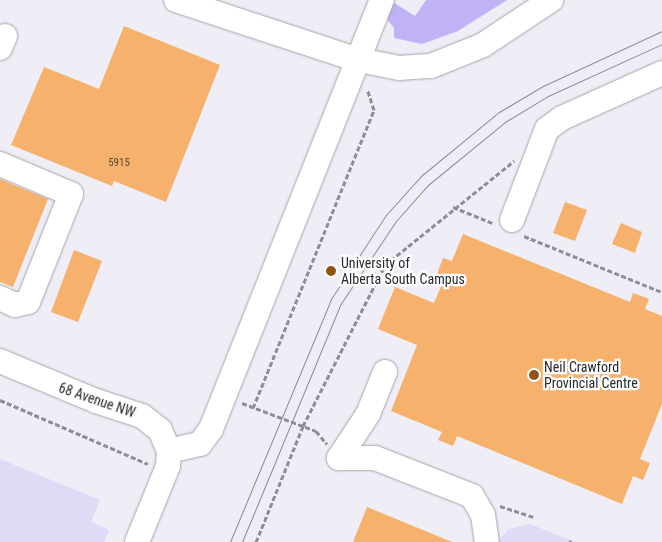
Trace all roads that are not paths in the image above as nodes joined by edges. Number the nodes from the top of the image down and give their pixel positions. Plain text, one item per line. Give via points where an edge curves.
1 (382, 0) edge
2 (551, 0) edge
3 (183, 1) edge
4 (359, 60) junction
5 (662, 73) edge
6 (0, 164) edge
7 (509, 226) road end
8 (0, 298) edge
9 (3, 364) edge
10 (385, 372) dead end
11 (353, 432) junction
12 (169, 451) junction
13 (375, 458) junction
14 (137, 542) edge
15 (487, 542) edge

1 - 4 street
2 - 4 street via 483,45 431,66 399,68
3 - 4 street
4 - 12 street via 204,441 188,449
5 - 7 street via 562,118 547,129
6 - 8 street via 71,194 28,302 15,305
9 - 12 street, 68 Avenue NW via 142,416 160,430
10 - 11 street via 368,414
11 - 13 street
11 - 13 street via 339,458
12 - 14 street via 166,473
13 - 15 street via 472,496 483,515

